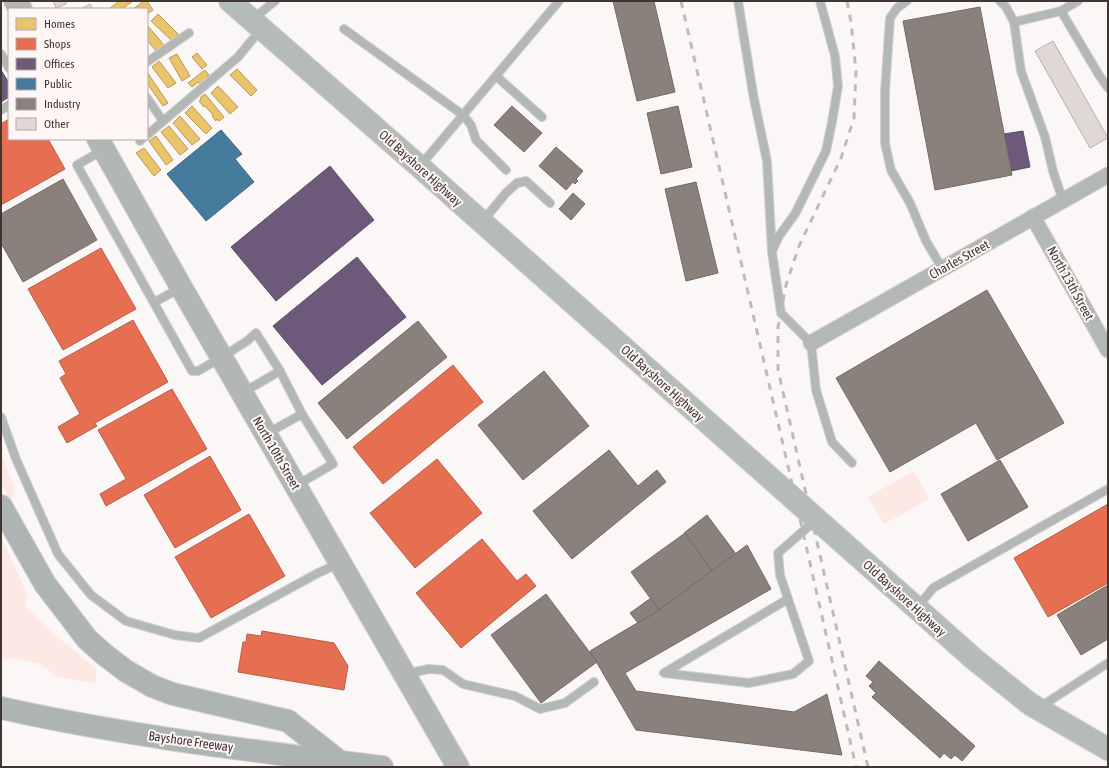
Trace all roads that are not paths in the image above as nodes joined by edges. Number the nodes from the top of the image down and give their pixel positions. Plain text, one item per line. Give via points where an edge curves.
1 (230, 1) edge
2 (275, 1) edge
3 (559, 1) edge
4 (738, 1) edge
5 (820, 1) edge
6 (907, 1) edge
7 (1000, 1) edge
8 (1078, 1) edge
9 (1061, 11) junction
10 (1014, 22) junction
11 (257, 24) junction
12 (344, 29) dead end
13 (189, 33) dead end
14 (1, 54) edge
15 (148, 61) edge
16 (8, 66) edge
17 (496, 76) junction
18 (1108, 88) edge
19 (148, 99) edge
20 (463, 115) junction
21 (542, 116) dead end
22 (163, 121) junction
23 (148, 133) edge
24 (101, 144) edge
25 (420, 167) junction
26 (506, 170) dead end
27 (1108, 175) edge
28 (1063, 201) junction
29 (550, 203) dead end
30 (1034, 217) junction
31 (482, 222) junction
32 (772, 252) junction
33 (942, 268) junction
34 (181, 287) junction
35 (155, 302) junction
36 (811, 343) junction
37 (1108, 350) edge
38 (222, 357) junction
39 (280, 372) junction
40 (242, 393) junction
41 (302, 414) junction
42 (1, 417) edge
43 (266, 434) junction
44 (852, 463) dead end
45 (296, 486) junction
46 (1108, 489) edge
47 (1, 506) edge
48 (816, 519) junction
49 (340, 563) junction
50 (788, 599) junction
51 (916, 608) junction
52 (1108, 663) edge
53 (404, 674) junction
54 (594, 682) dead end
55 (1, 708) edge
56 (1037, 708) junction
57 (1108, 749) edge
58 (340, 762) junction
59 (382, 767) edge
60 (458, 767) edge

1 - 11 main road, Old Bayshore Highway
2 - 11 lane
3 - 17 lane
4 - 32 lane via 767,161
5 - 32 lane via 835,56 838,86 832,122 826,151 795,214 779,236
6 - 33 lane via 897,8 890,18 885,91 885,143 891,170
7 - 10 lane
8 - 9 lane
9 - 10 lane
9 - 18 lane
10 - 28 lane via 1021,71 1045,137
11 - 22 lane via 238,57
11 - 25 main road, Old Bayshore Highway
12 - 20 lane
13 - 15 lane
14 - 16 lane
17 - 20 lane
17 - 21 lane
19 - 22 lane
20 - 25 lane
20 - 26 lane via 472,125 476,140
22 - 23 lane
24 - 34 main road, North 10th Street
24 - 35 lane via 77,165
25 - 31 main road, Old Bayshore Highway
27 - 28 street, Charles Street
28 - 30 street, Charles Street
29 - 31 lane via 526,181 516,183
30 - 33 street, Charles Street
30 - 37 street, North 13th Street
31 - 48 main road, Old Bayshore Highway
32 - 36 lane via 781,313
33 - 36 street, Charles Street
34 - 35 lane
34 - 38 main road, North 10th Street
35 - 38 lane via 192,370 198,371
36 - 44 lane via 816,390 832,442
38 - 39 lane via 256,333
38 - 40 main road, North 10th Street
39 - 40 lane
39 - 41 lane
40 - 43 main road, North 10th Street
41 - 43 lane
41 - 45 lane via 333,464
42 - 49 lane via 16,459 58,554 91,595 126,621 175,635 199,638
43 - 45 main road, North 10th Street
45 - 49 main road, North 10th Street
46 - 51 lane via 933,588
47 - 58 highway via 45,584 87,639 126,671 152,686 173,694 288,721
48 - 50 lane via 778,553 780,575
48 - 51 main road, Old Bayshore Highway
49 - 53 main road, North 10th Street
50 - 50 lane via 809,662 793,674 749,683 664,673
51 - 56 main road, Old Bayshore Highway via 974,659
52 - 56 lane
53 - 54 lane via 429,669 443,670 463,684 515,696 540,709 565,703
53 - 60 main road, North 10th Street
55 - 58 highway, Bayshore Freeway via 175,740
56 - 57 main road, Old Bayshore Highway
58 - 59 highway, Bayshore Freeway

